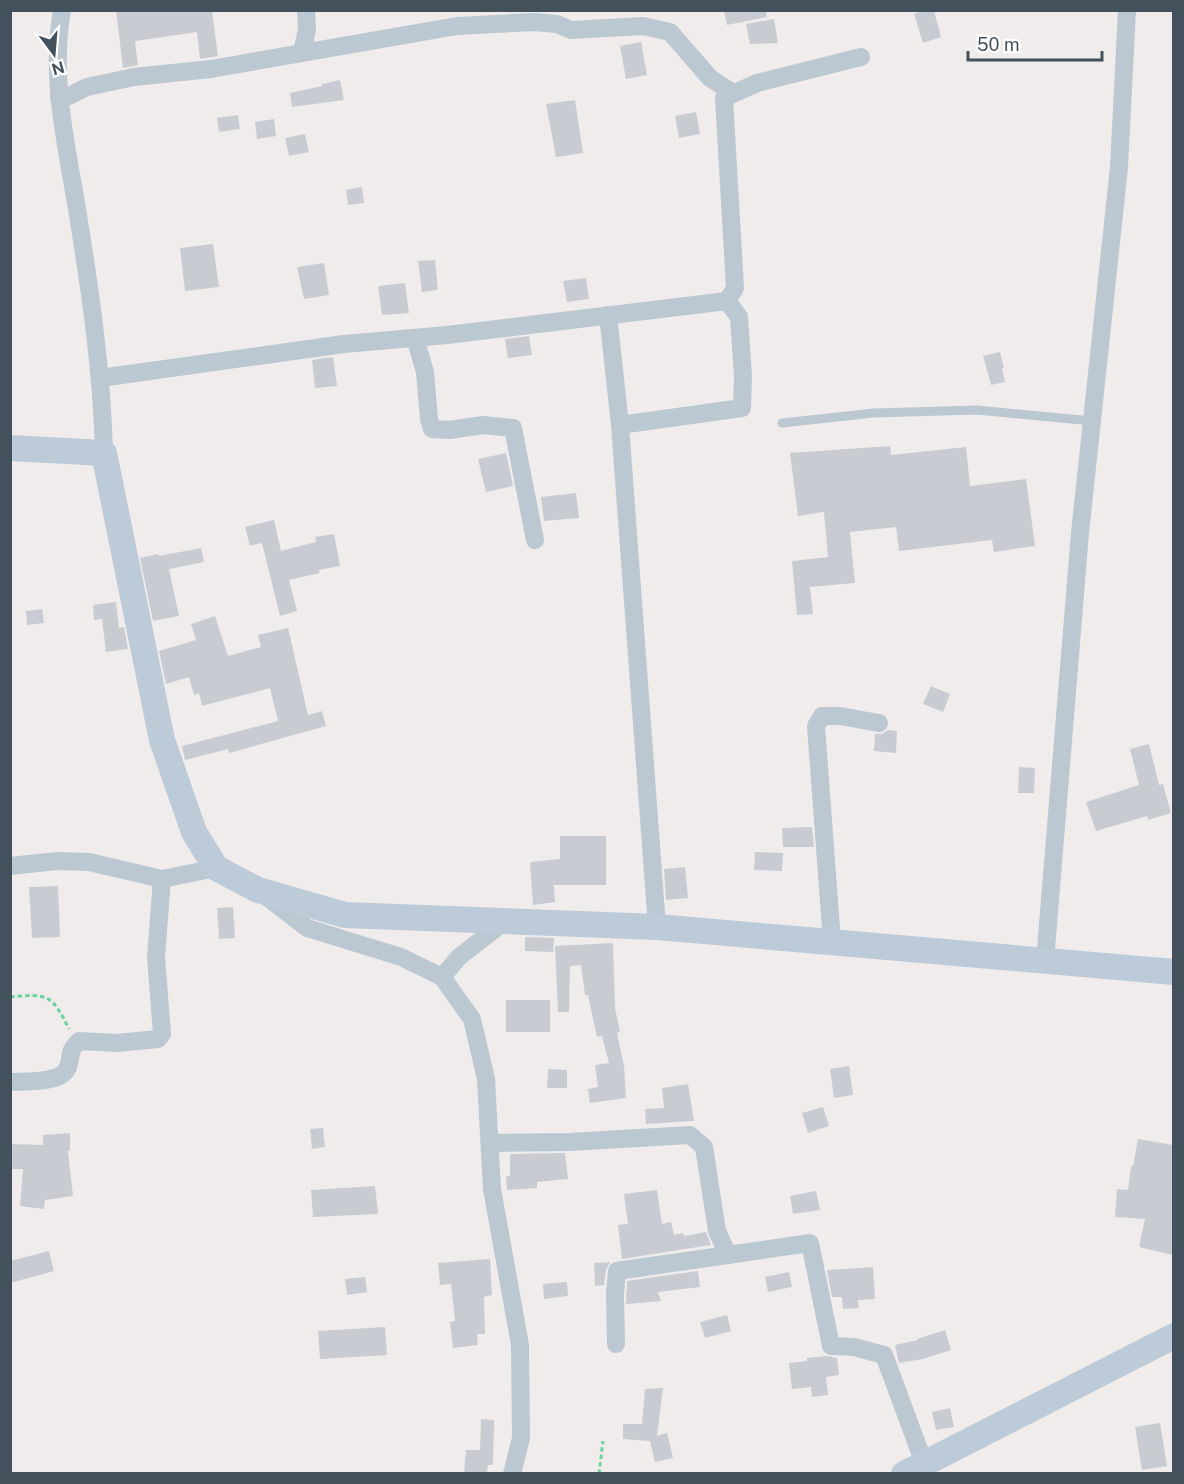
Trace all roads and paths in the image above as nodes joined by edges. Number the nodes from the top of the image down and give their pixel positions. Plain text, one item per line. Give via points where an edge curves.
1 (62, 10) edge
2 (306, 10) edge
3 (1127, 10) edge
4 (302, 53) junction
5 (861, 57) dead end
6 (734, 93) junction
7 (59, 98) junction
8 (727, 301) junction
9 (608, 315) junction
10 (416, 338) junction
11 (100, 378) junction
12 (1092, 421) junction
13 (782, 423) dead end
14 (620, 425) junction
15 (10, 448) edge
16 (104, 453) junction
17 (535, 540) dead end
18 (879, 723) dead end
19 (10, 866) edge
20 (216, 868) junction
21 (162, 879) junction
22 (258, 890) junction
23 (504, 922) junction
24 (657, 927) junction
25 (832, 942) junction
26 (1045, 961) junction
27 (1173, 972) edge
28 (442, 977) junction
29 (10, 997) edge
30 (79, 1041) junction
31 (10, 1082) edge
32 (490, 1143) junction
33 (728, 1255) junction
34 (1173, 1336) edge
35 (616, 1344) dead end
36 (603, 1442) dead end
37 (910, 1471) edge
38 (512, 1473) edge
39 (599, 1473) edge

1 - 7 street via 57,39
2 - 4 street
3 - 12 street via 1119,167
4 - 6 street via 457,26 534,22 571,30 643,26 670,32 710,78
4 - 7 street via 134,77 87,87
5 - 6 street via 757,83
6 - 8 street via 724,98 735,288
7 - 11 street
8 - 9 street
8 - 14 street via 739,317 742,408
9 - 10 street
9 - 14 street
10 - 11 street via 344,344
10 - 17 street via 432,429 483,425 513,428
11 - 16 street
12 - 13 lane via 977,410 874,413
12 - 26 street
14 - 24 street
15 - 16 main road
16 - 20 main road via 162,740 194,832
18 - 25 street via 822,716 816,726
19 - 21 street via 89,862
20 - 21 street
20 - 22 main road
21 - 30 street via 156,957 162,1034 158,1039 117,1043
22 - 23 main road via 345,915
22 - 28 street via 307,928 401,957
23 - 24 main road
23 - 28 street via 459,957
24 - 25 main road
25 - 26 main road
26 - 27 main road
28 - 32 street via 472,1019 486,1079
29 - 30 path via 31,995 55,1002
30 - 31 street via 60,1077
32 - 33 street via 690,1135 704,1147 717,1231
32 - 38 street via 492,1189 520,1344 521,1438
33 - 35 street via 616,1271
33 - 37 street via 810,1243 831,1346 884,1355
34 - 37 main road
36 - 39 path

